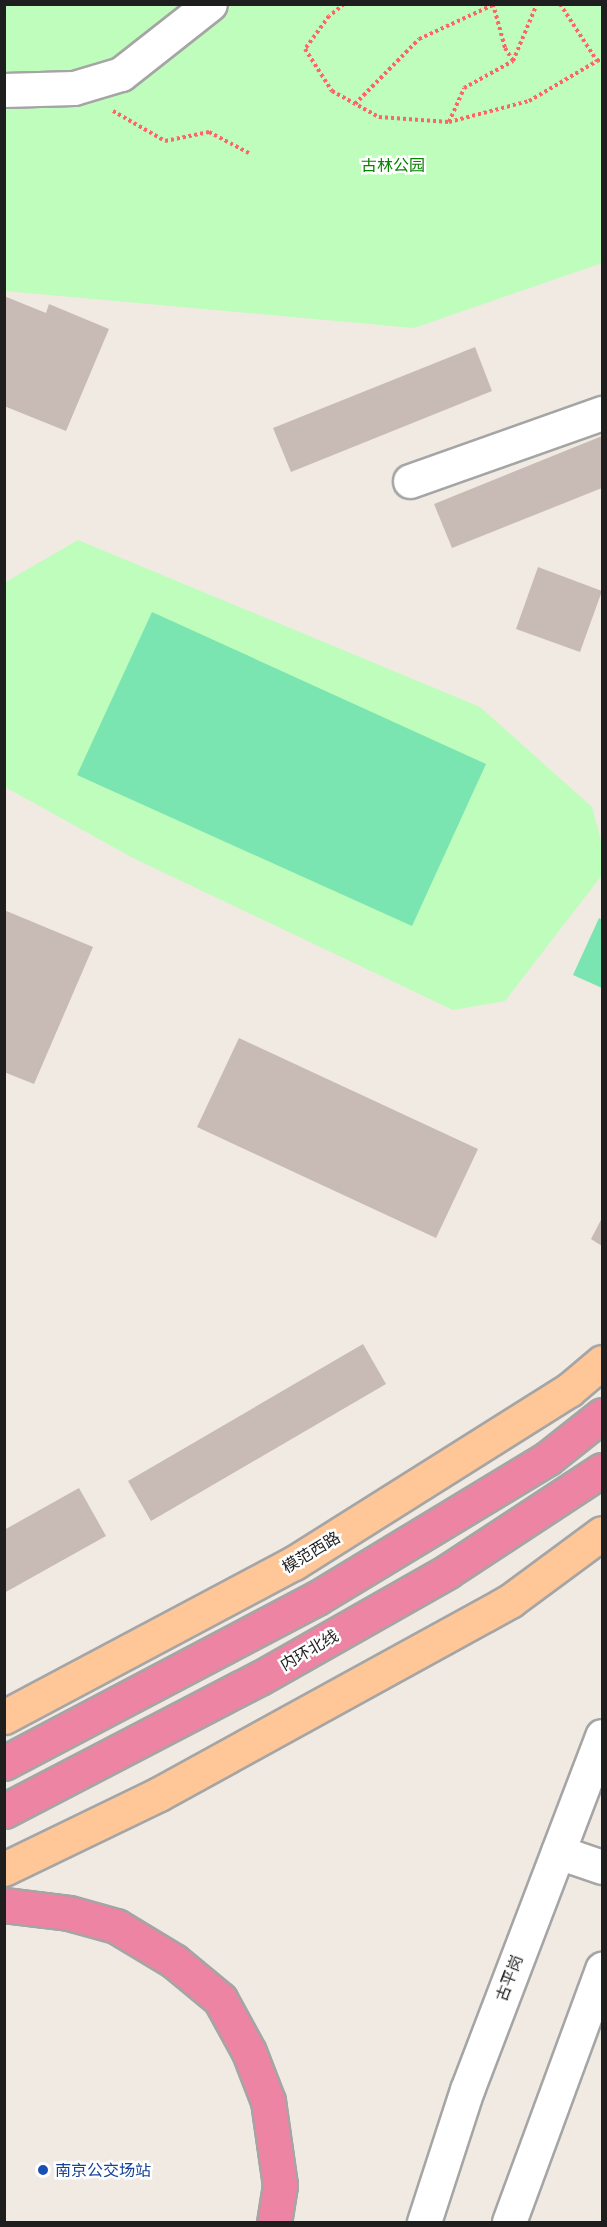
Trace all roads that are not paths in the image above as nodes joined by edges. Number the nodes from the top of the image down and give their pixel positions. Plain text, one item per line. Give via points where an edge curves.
1 (210, 4) edge
2 (4, 90) edge
3 (603, 413) edge
4 (410, 481) dead end
5 (603, 1362) edge
6 (603, 1415) edge
7 (603, 1470) edge
8 (603, 1533) edge
9 (4, 1717) edge
10 (603, 1736) edge
11 (4, 1763) edge
12 (4, 1811) edge
13 (558, 1852) junction
14 (603, 1867) edge
15 (4, 1869) edge
16 (4, 1905) edge
17 (603, 1969) edge
18 (274, 2223) edge
19 (424, 2223) edge
20 (509, 2223) edge

1 - 2 street via 121,74 74,88
3 - 4 street
5 - 9 main road, 模范西路 via 568,1390 294,1563
6 - 11 highway via 548,1458 317,1598
7 - 12 highway, 内环北线 via 448,1571 281,1666
8 - 15 main road via 510,1601 159,1794
10 - 13 street, 古平岗
13 - 14 street
13 - 19 street, 古平岗 via 466,2090
16 - 18 highway via 69,1913 116,1926 174,1961 220,2000 249,2052 268,2101 280,2185
17 - 20 street

